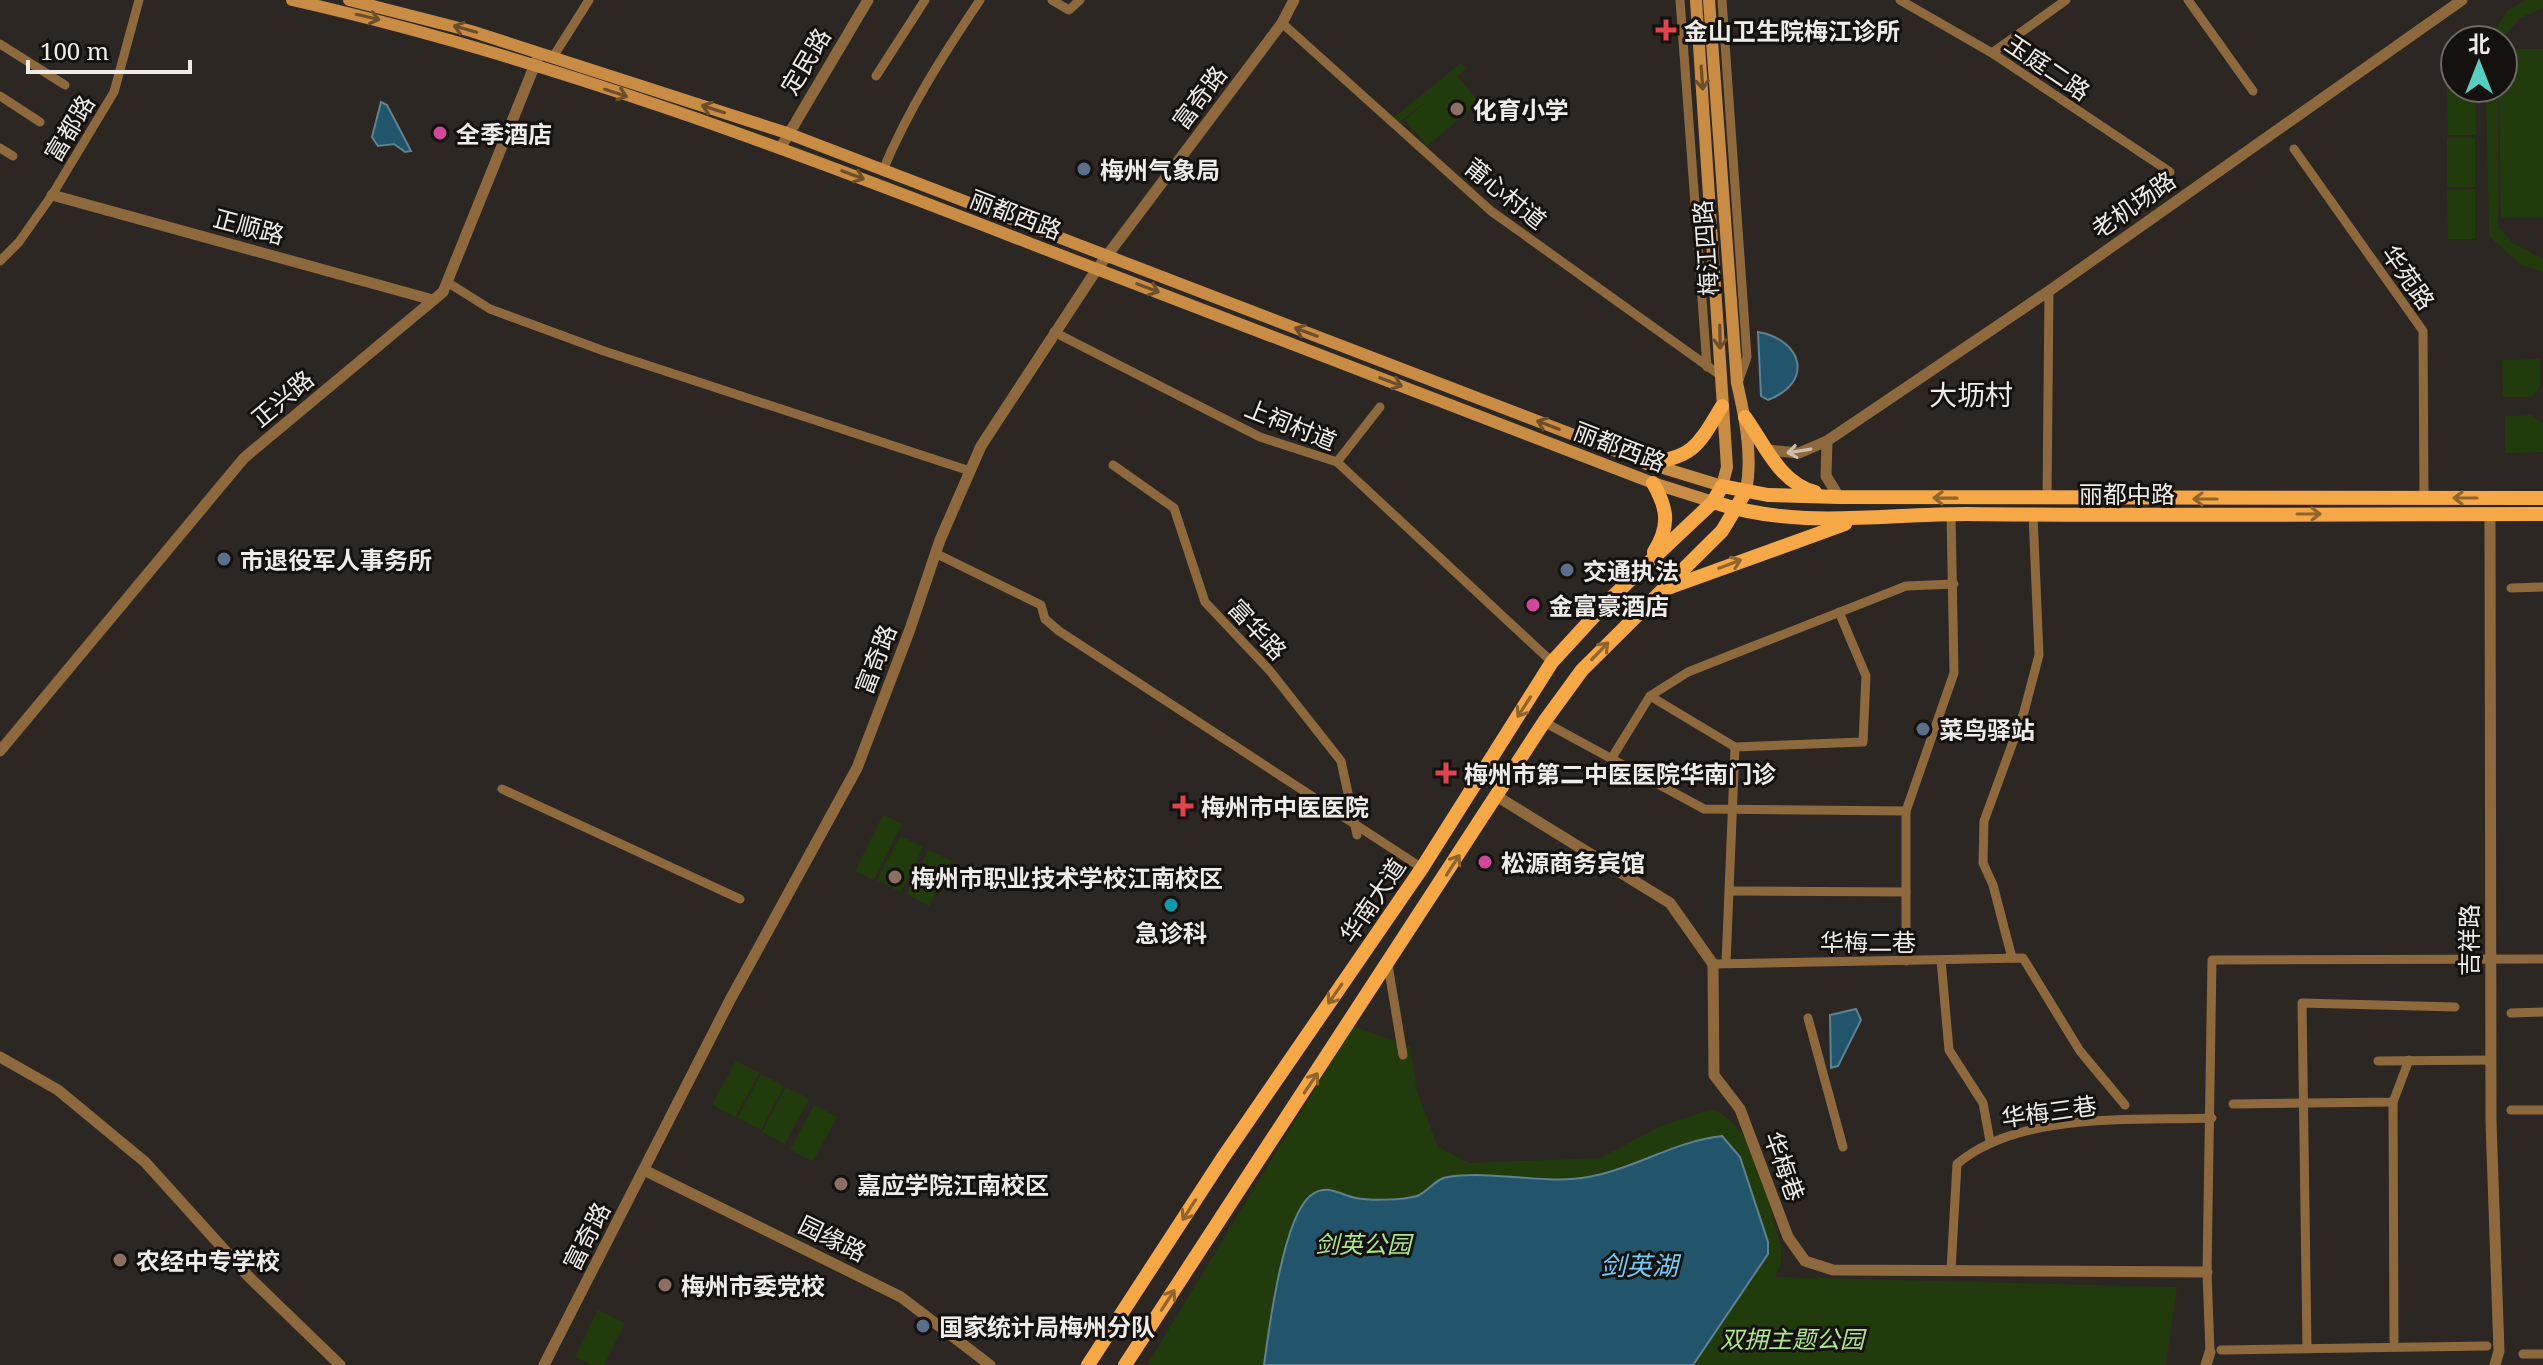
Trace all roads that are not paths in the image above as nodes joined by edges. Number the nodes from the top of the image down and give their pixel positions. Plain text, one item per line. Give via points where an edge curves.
1 (139, 0) edge
2 (292, 0) edge
3 (349, 0) edge
4 (589, 0) edge
5 (868, 0) edge
6 (925, 0) edge
7 (980, 0) edge
8 (1052, 0) edge
9 (1080, 0) edge
10 (1294, 0) edge
11 (1680, 0) edge
12 (1696, 0) edge
13 (1709, 0) edge
14 (1722, 0) edge
15 (1900, 0) edge
16 (2066, 0) edge
17 (2188, 0) edge
18 (2462, 0) edge
19 (1282, 23) junction
20 (0, 44) edge
21 (1992, 53) junction
22 (553, 57) junction
23 (537, 60) junction
24 (876, 76) dead end
25 (65, 85) dead end
26 (2253, 91) dead end
27 (0, 96) edge
28 (40, 122) dead end
29 (787, 133) junction
30 (781, 147) junction
31 (0, 148) edge
32 (2294, 149) dead end
33 (13, 156) dead end
34 (883, 170) junction
35 (2170, 172) dead end
36 (52, 195) junction
37 (1108, 256) junction
38 (0, 261) edge
39 (1097, 269) junction
40 (447, 282) junction
41 (2049, 291) junction
42 (433, 300) junction
43 (1054, 332) junction
44 (1707, 367) junction
45 (1720, 375) junction
46 (1737, 383) junction
47 (1722, 406) junction
48 (1380, 407) dead end
49 (1745, 417) junction
50 (1827, 441) junction
51 (1768, 450) junction
52 (1337, 462) junction
53 (1647, 463) junction
54 (1113, 465) dead end
55 (970, 471) junction
56 (1653, 483) junction
57 (1722, 486) junction
58 (1746, 491) junction
59 (1839, 497) junction
60 (2424, 498) junction
61 (2543, 498) edge
62 (2047, 499) junction
63 (1713, 502) junction
64 (1736, 510) junction
65 (1951, 514) junction
66 (2490, 514) junction
67 (2543, 514) edge
68 (2033, 515) junction
69 (1853, 521) junction
70 (935, 553) junction
71 (1647, 564) junction
72 (1953, 584) junction
73 (2543, 587) edge
74 (2511, 588) dead end
75 (1657, 592) junction
76 (1839, 612) junction
77 (1552, 662) junction
78 (1650, 696) junction
79 (1544, 722) junction
80 (1735, 747) junction
81 (0, 751) edge
82 (1613, 756) dead end
83 (502, 789) dead end
84 (1498, 797) junction
85 (1731, 809) junction
86 (1906, 811) junction
87 (1357, 835) dead end
88 (1422, 868) junction
89 (1731, 891) junction
90 (1906, 892) junction
91 (740, 899) dead end
92 (1381, 927) junction
93 (1404, 940) junction
94 (2017, 958) junction
95 (2490, 959) junction
96 (2543, 959) edge
97 (1941, 960) junction
98 (1906, 961) junction
99 (1726, 963) junction
100 (1713, 964) junction
101 (1388, 965) junction
102 (2455, 1007) dead end
103 (2543, 1012) edge
104 (2511, 1013) dead end
105 (1808, 1018) dead end
106 (1403, 1055) dead end
107 (0, 1057) edge
108 (2409, 1060) junction
109 (2491, 1060) junction
110 (2378, 1061) dead end
111 (2302, 1102) junction
112 (2393, 1102) junction
113 (2233, 1104) dead end
114 (2125, 1105) dead end
115 (2511, 1110) dead end
116 (2543, 1110) edge
117 (2212, 1118) junction
118 (1990, 1141) junction
119 (1843, 1147) dead end
120 (644, 1170) junction
121 (1951, 1270) junction
122 (2207, 1272) junction
123 (2394, 1341) dead end
124 (2487, 1346) dead end
125 (2307, 1347) junction
126 (2523, 1354) dead end
127 (2543, 1354) edge
128 (2212, 1358) edge
129 (340, 1365) edge
130 (544, 1365) edge
131 (990, 1365) edge
132 (1088, 1365) edge
133 (1125, 1365) edge
134 (2495, 1365) edge

1 - 36 street, 富都路 via 114,92
2 -> 23 main road, 丽都西路
23 -> 3 main road, 丽都西路 via 471,31
4 - 22 street
5 - 29 street, 定民路
6 - 24 street
7 - 34 street via 925,82
8 - 9 street via 1069,10
10 - 19 street, 富奇路
11 - 44 street
12 -> 45 main road, 梅江四路
13 - 46 main road, 梅江四路
14 - 46 street via 1747,357
15 - 21 street, 玉庭二路
16 - 21 street
17 - 26 street
18 - 41 street, 老机场路
19 - 37 street, 富奇路
19 - 44 street, 莆心村道 via 1491,211
20 - 25 street
21 - 35 street, 玉庭二路
22 - 23 main road, 丽都西路
29 -> 22 main road, 丽都西路
23 -> 30 main road, 丽都西路
23 - 40 street, 正兴路
27 - 28 street
29 - 30 street, 定民路
29 - 34 main road, 丽都西路
30 -> 39 main road, 丽都西路
31 - 33 street
32 - 60 street, 华苑路 via 2423,331
34 - 37 main road, 丽都西路
36 - 38 street, 富都路
36 - 42 street, 正顺路
37 - 39 street, 富奇路
53 -> 37 main road, 丽都西路
39 - 43 street, 富奇路
39 -> 56 main road, 丽都西路
40 - 42 street, 正兴路
40 - 55 street via 490,309 604,351
41 - 50 street, 老机场路
41 - 62 street
42 - 81 street, 正兴路 via 244,458
43 - 52 street, 上祠村道 via 1260,437
43 - 55 street, 富奇路
44 - 45 street, 莆心村道
45 - 47 main road, 梅江四路
46 - 49 main road, 梅江四路
47 - 53 main road via 1685,456
47 - 57 main road, 梅江四路 via 1727,467
48 - 52 street
49 - 51 main road
49 - 58 main road, 梅江四路
50 -> 51 street, 老机场路 via 1799,453
50 - 59 street via 1826,476
51 - 59 main road via 1795,484
52 - 77 street, 上祠村道
53 - 57 main road, 丽都西路
54 - 87 street, 富华路 via 1174,508 1205,602 1270,671 1341,761
55 - 70 street, 富奇路
56 - 63 main road, 丽都西路
56 - 71 main road via 1667,512 1660,542
57 - 58 main road, 丽都中路
57 - 63 main road, 华南大道
58 - 59 main road, 丽都中路
58 - 64 main road, 华南大道
62 -> 59 main road, 丽都中路
61 -> 60 main road, 丽都中路
60 -> 62 main road, 丽都中路
63 - 64 main road, 丽都中路
63 - 71 main road, 华南大道
64 - 69 main road, 丽都中路
64 - 75 main road, 华南大道 via 1722,531
65 - 68 main road, 丽都中路
65 - 69 main road, 丽都中路
65 - 72 street
66 - 67 main road, 丽都中路
68 -> 66 main road, 丽都中路
66 - 95 street, 吉祥路
68 - 94 street via 2039,655 1984,821 1983,863
75 -> 69 main road
70 - 88 street via 1041,605 1045,619 1059,631
70 - 120 street, 富奇路 via 857,768
71 - 77 main road, 华南大道
72 - 76 street via 1906,586
72 - 86 street via 1954,673
73 - 74 street
79 -> 75 main road, 华南大道 via 1582,670
76 - 78 street via 1688,672
76 - 80 street via 1866,676 1863,742
77 -> 88 main road, 华南大道
78 - 80 street
78 - 82 street
79 - 84 main road, 华南大道
79 - 85 street via 1704,809
80 - 85 street
83 - 91 street
93 -> 84 main road, 华南大道
84 - 100 street via 1670,903
85 - 86 street
85 - 89 street
86 - 90 street
88 - 92 main road, 华南大道
89 - 90 street
89 - 99 street
90 - 98 street
92 - 93 main road
92 -> 132 main road, 华南大道
93 - 101 main road, 华南大道
94 - 97 street, 华梅二巷
94 - 114 street via 2080,1051
95 - 96 street
95 - 109 street, 吉祥路
95 - 117 street via 2212,960
97 - 98 street, 华梅二巷
97 - 118 street via 1949,1050 1983,1103
98 - 99 street, 华梅二巷
99 - 100 street, 华梅二巷
100 - 121 street, 华梅巷 via 1714,1075 1740,1109 1788,1237 1805,1261 1833,1270
101 - 106 street
133 -> 101 main road, 华南大道
102 - 111 street via 2302,1003
103 - 104 street
105 - 119 street
107 - 129 street via 58,1090 145,1162 248,1276
108 - 109 street
108 - 110 street
108 - 112 street
109 - 134 street, 吉祥路 via 2499,1351
111 - 112 street
111 - 113 street
111 - 125 street
112 - 123 street
115 - 116 street
117 - 118 street, 华梅三巷 via 2064,1125
117 - 122 street
118 - 121 street, 华梅三巷 via 1957,1164
120 - 130 street, 富奇路
120 - 131 street, 园缘路 via 901,1297
121 - 122 street, 华梅巷
122 - 128 street
124 - 125 street
125 - 128 street
126 - 127 street

